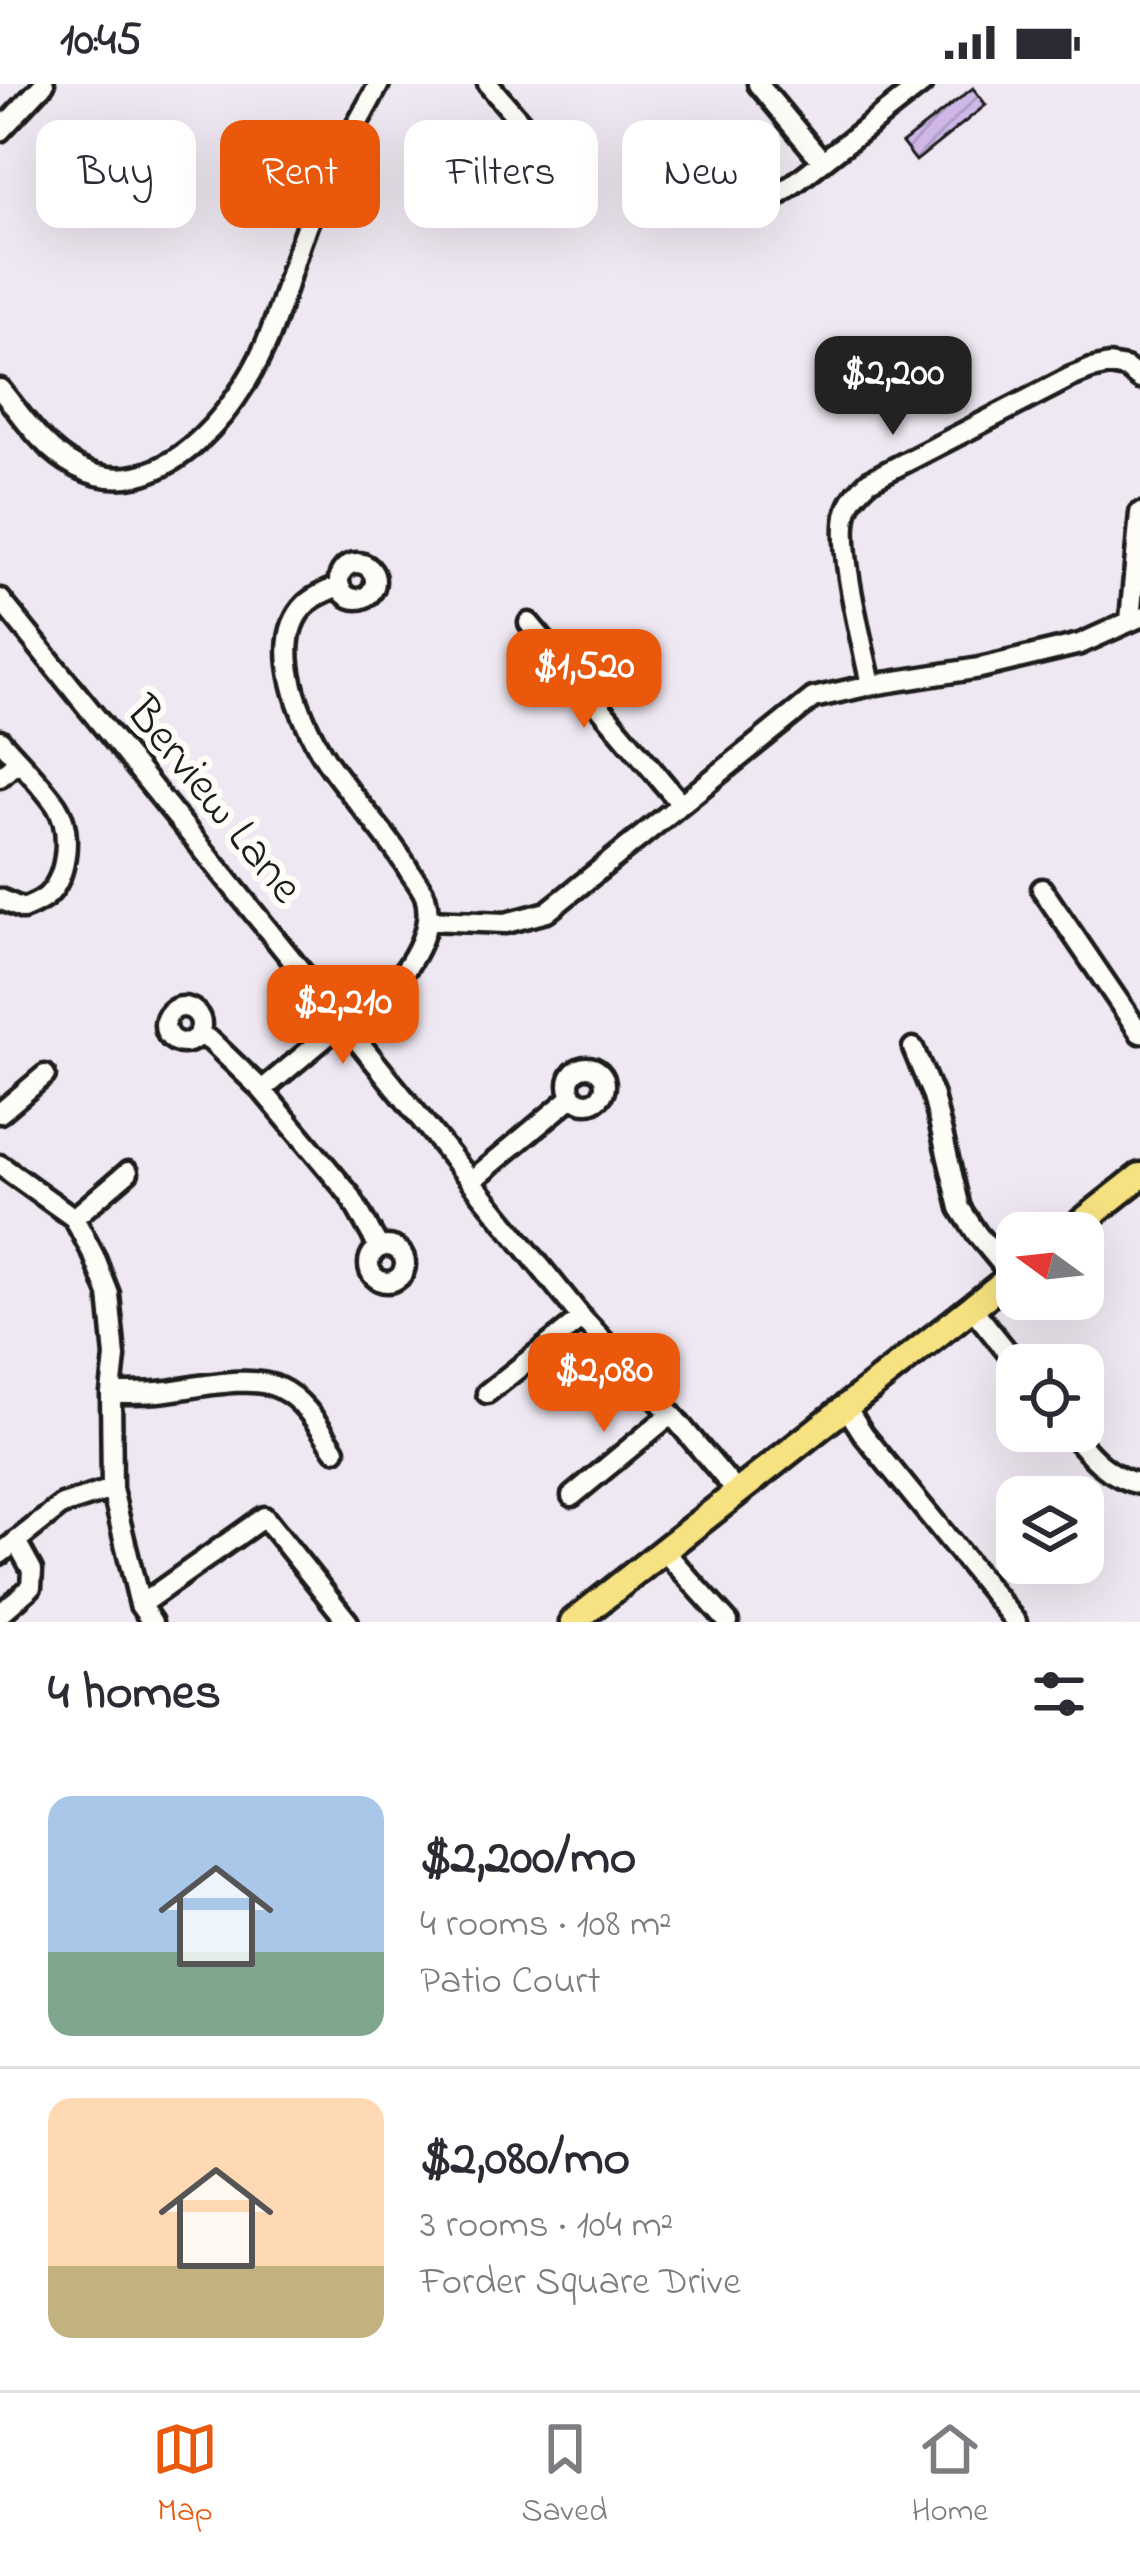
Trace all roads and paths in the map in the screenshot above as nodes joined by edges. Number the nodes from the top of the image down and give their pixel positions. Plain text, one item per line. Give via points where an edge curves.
1 (44, 84) edge
2 (379, 84) edge
3 (488, 84) edge
4 (758, 84) edge
5 (922, 84) edge
6 (519, 120) edge
7 (0, 131) edge
8 (822, 161) junction
9 (780, 194) edge
10 (1140, 379) edge
11 (0, 389) edge
12 (1140, 513) edge
13 (339, 586) dead end
14 (0, 599) edge
15 (1135, 618) edge
16 (529, 622) dead end
17 (871, 685) junction
18 (0, 740) edge
19 (18, 761) junction
20 (0, 777) edge
21 (681, 804) junction
22 (1042, 889) dead end
23 (0, 899) edge
24 (428, 920) junction
25 (343, 1024) junction
26 (199, 1033) dead end
27 (1140, 1033) edge
28 (914, 1048) dead end
29 (45, 1075) dead end
30 (262, 1090) junction
31 (572, 1096) dead end
32 (0, 1113) edge
33 (0, 1165) edge
34 (128, 1172) dead end
35 (1140, 1176) edge
36 (471, 1181) junction
37 (1095, 1212) edge
38 (74, 1218) junction
39 (380, 1247) dead end
40 (996, 1255) edge
41 (996, 1289) edge
42 (972, 1308) junction
43 (582, 1318) junction
44 (1001, 1344) edge
45 (111, 1393) junction
46 (487, 1393) dead end
47 (846, 1407) junction
48 (671, 1414) junction
49 (335, 1450) dead end
50 (1088, 1452) edge
51 (1140, 1484) edge
52 (112, 1489) junction
53 (737, 1492) junction
54 (572, 1496) dead end
55 (8, 1548) edge
56 (663, 1550) junction
57 (140, 1605) junction
58 (0, 1614) edge
59 (152, 1622) edge
60 (348, 1622) edge
61 (573, 1622) edge
62 (728, 1622) edge
63 (1016, 1622) edge

1 - 7 street
2 - 11 street via 309,219 265,347 224,417 185,452 148,475 80,469 51,449
3 - 6 street
4 - 8 street
5 - 8 street
8 - 9 street
10 - 17 street via 1109,365 1071,377 854,495 845,555
12 - 15 street
13 - 24 street via 305,604 292,626 293,690 323,756 425,896
14 - 25 street, Berview Lane
15 - 17 street via 1080,644
16 - 21 street
17 - 21 street via 813,698
18 - 19 street
19 - 20 street
19 - 23 street via 59,810 63,869 42,900 23,908
21 - 24 street via 547,912 506,923
22 - 27 street
24 - 25 street via 403,974
25 - 30 street
25 - 36 street, Berview Lane
26 - 30 street
28 - 40 street via 960,1208
29 - 32 street
30 - 39 street via 349,1194
31 - 36 street
33 - 38 street
34 - 38 street
35 - 37 main road
36 - 43 street, Berview Lane
38 - 45 street via 109,1294
41 - 42 main road
42 - 44 street
42 - 47 main road
43 - 46 street
43 - 48 street, Berview Lane
45 - 49 street via 277,1386
45 - 52 street
47 - 53 main road
47 - 63 street
48 - 53 street, Berview Lane
48 - 54 street
50 - 51 street via 1117,1477
52 - 55 street via 62,1505
52 - 57 street
53 - 56 main road
55 - 58 street via 32,1570 31,1587
56 - 61 main road
56 - 62 street
57 - 59 street
57 - 60 street via 264,1517

